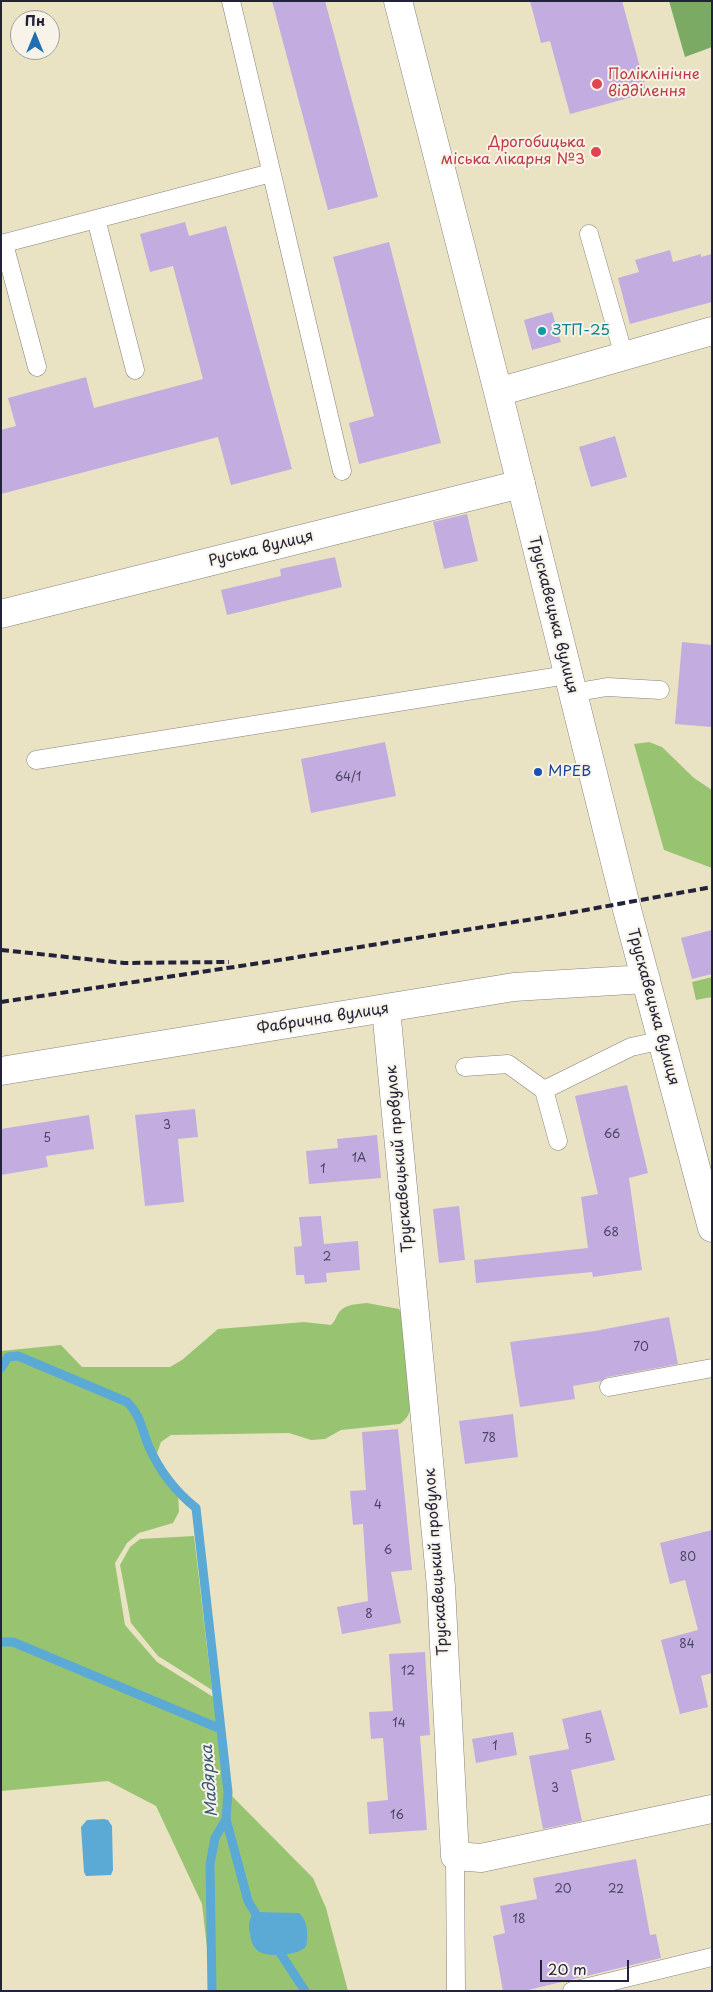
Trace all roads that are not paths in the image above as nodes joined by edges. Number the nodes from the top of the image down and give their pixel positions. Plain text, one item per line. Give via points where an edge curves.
1 (230, 1) edge
2 (398, 1) edge
3 (271, 173) junction
4 (96, 219) junction
5 (589, 234) dead end
6 (3, 244) edge
7 (712, 331) edge
8 (624, 356) junction
9 (37, 367) dead end
10 (136, 370) dead end
11 (498, 392) junction
12 (342, 471) dead end
13 (521, 484) junction
14 (1, 614) edge
15 (569, 684) junction
16 (660, 690) dead end
17 (36, 760) dead end
18 (646, 980) junction
19 (386, 1009) junction
20 (663, 1040) junction
21 (465, 1067) dead end
22 (1, 1071) edge
23 (544, 1090) junction
24 (558, 1141) dead end
25 (708, 1194) edge
26 (712, 1228) edge
27 (712, 1368) edge
28 (609, 1387) dead end
29 (712, 1809) edge
30 (455, 1856) junction
31 (712, 1957) edge
32 (456, 1991) edge
33 (572, 1991) edge

1 - 3 lane
2 - 11 street, Трускавецька вулиця
3 - 4 lane
3 - 12 lane
4 - 6 lane
4 - 10 lane
5 - 8 lane
6 - 9 lane
7 - 8 street
8 - 11 street
11 - 13 street, Трускавецька вулиця
13 - 14 street, Руська вулиця
13 - 15 street, Трускавецька вулиця
15 - 16 lane
15 - 17 lane
15 - 18 street, Трускавецька вулиця
18 - 19 street, Фабрична вулиця via 514,987
18 - 20 street, Трускавецька вулиця
19 - 22 street, Фабрична вулиця
19 - 30 street, Трускавецький провулок via 441,1587
20 - 23 lane via 631,1047
20 - 25 street, Трускавецька вулиця
21 - 23 lane via 508,1064
23 - 24 lane
25 - 26 street, Трускавецька вулиця
27 - 28 lane
29 - 30 street via 481,1858
30 - 32 lane
31 - 33 lane

